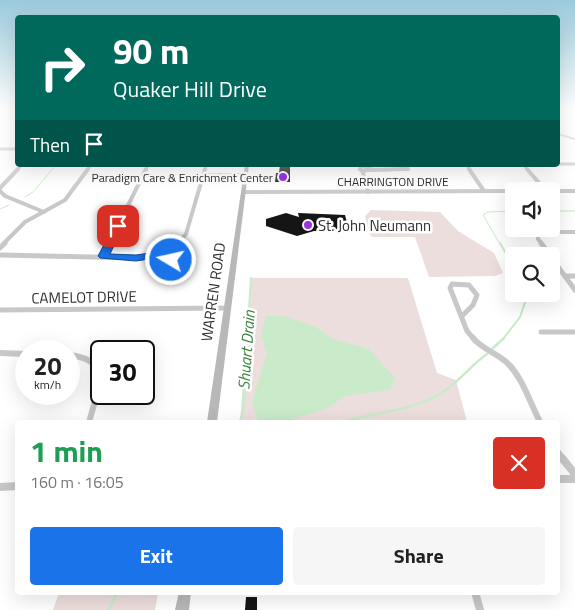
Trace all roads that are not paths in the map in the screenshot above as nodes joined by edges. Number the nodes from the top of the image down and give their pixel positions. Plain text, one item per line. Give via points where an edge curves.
1 (0, 149) edge
2 (15, 149) edge
3 (560, 164) edge
4 (575, 164) edge
5 (19, 167) edge
6 (90, 167) edge
7 (147, 167) edge
8 (205, 167) edge
9 (247, 167) edge
10 (468, 167) edge
11 (526, 167) edge
12 (408, 169) dead end
13 (203, 175) junction
14 (246, 175) junction
15 (538, 182) edge
16 (0, 189) edge
17 (505, 191) edge
18 (560, 191) edge
19 (575, 191) edge
20 (244, 192) junction
21 (368, 192) junction
22 (484, 192) junction
23 (44, 212) junction
24 (575, 232) edge
25 (179, 243) junction
26 (544, 247) edge
27 (0, 248) edge
28 (0, 255) edge
29 (157, 255) junction
30 (103, 256) junction
31 (560, 269) edge
32 (565, 276) junction
33 (575, 276) edge
34 (575, 290) edge
35 (228, 308) junction
36 (0, 310) edge
37 (462, 316) junction
38 (541, 332) dead end
39 (575, 332) edge
40 (0, 352) edge
41 (15, 353) edge
42 (93, 405) edge
43 (89, 420) edge
44 (212, 420) edge
45 (539, 420) edge
46 (560, 455) edge
47 (575, 474) edge
48 (575, 478) edge
49 (560, 479) edge
50 (15, 486) edge
51 (0, 487) edge
52 (184, 595) edge
53 (476, 595) edge
54 (182, 610) edge
55 (480, 610) edge

1 - 2 street
3 - 4 street
5 - 16 street
6 - 23 street via 69,196
7 - 30 street
8 - 13 street
9 - 14 main road, WARREN ROAD
10 - 22 street
11 - 15 street
12 - 21 street via 374,168 363,172
13 - 14 street
13 - 25 street via 186,234
14 - 20 main road, WARREN ROAD
16 - 23 street via 5,196
17 - 22 street, CHARRINGTON DRIVE
18 - 19 street, CHARRINGTON DRIVE
20 - 21 street, CHARRINGTON DRIVE
20 - 35 main road, WARREN ROAD
21 - 22 street, CHARRINGTON DRIVE
23 - 27 street via 20,226
24 - 26 street via 542,232 538,239
25 - 29 street
25 - 29 street via 183,255 179,260
28 - 30 street
29 - 30 street via 136,258
31 - 32 street
32 - 33 street
32 - 34 street
35 - 36 street, CAMELOT DRIVE
35 - 44 main road, WARREN ROAD
37 - 37 street via 450,288 452,284 469,285 477,295 473,305
37 - 45 street via 474,340 513,369
38 - 39 street
40 - 41 street
42 - 43 street
46 - 47 street
48 - 49 street
50 - 51 street
52 - 54 main road
53 - 55 street

